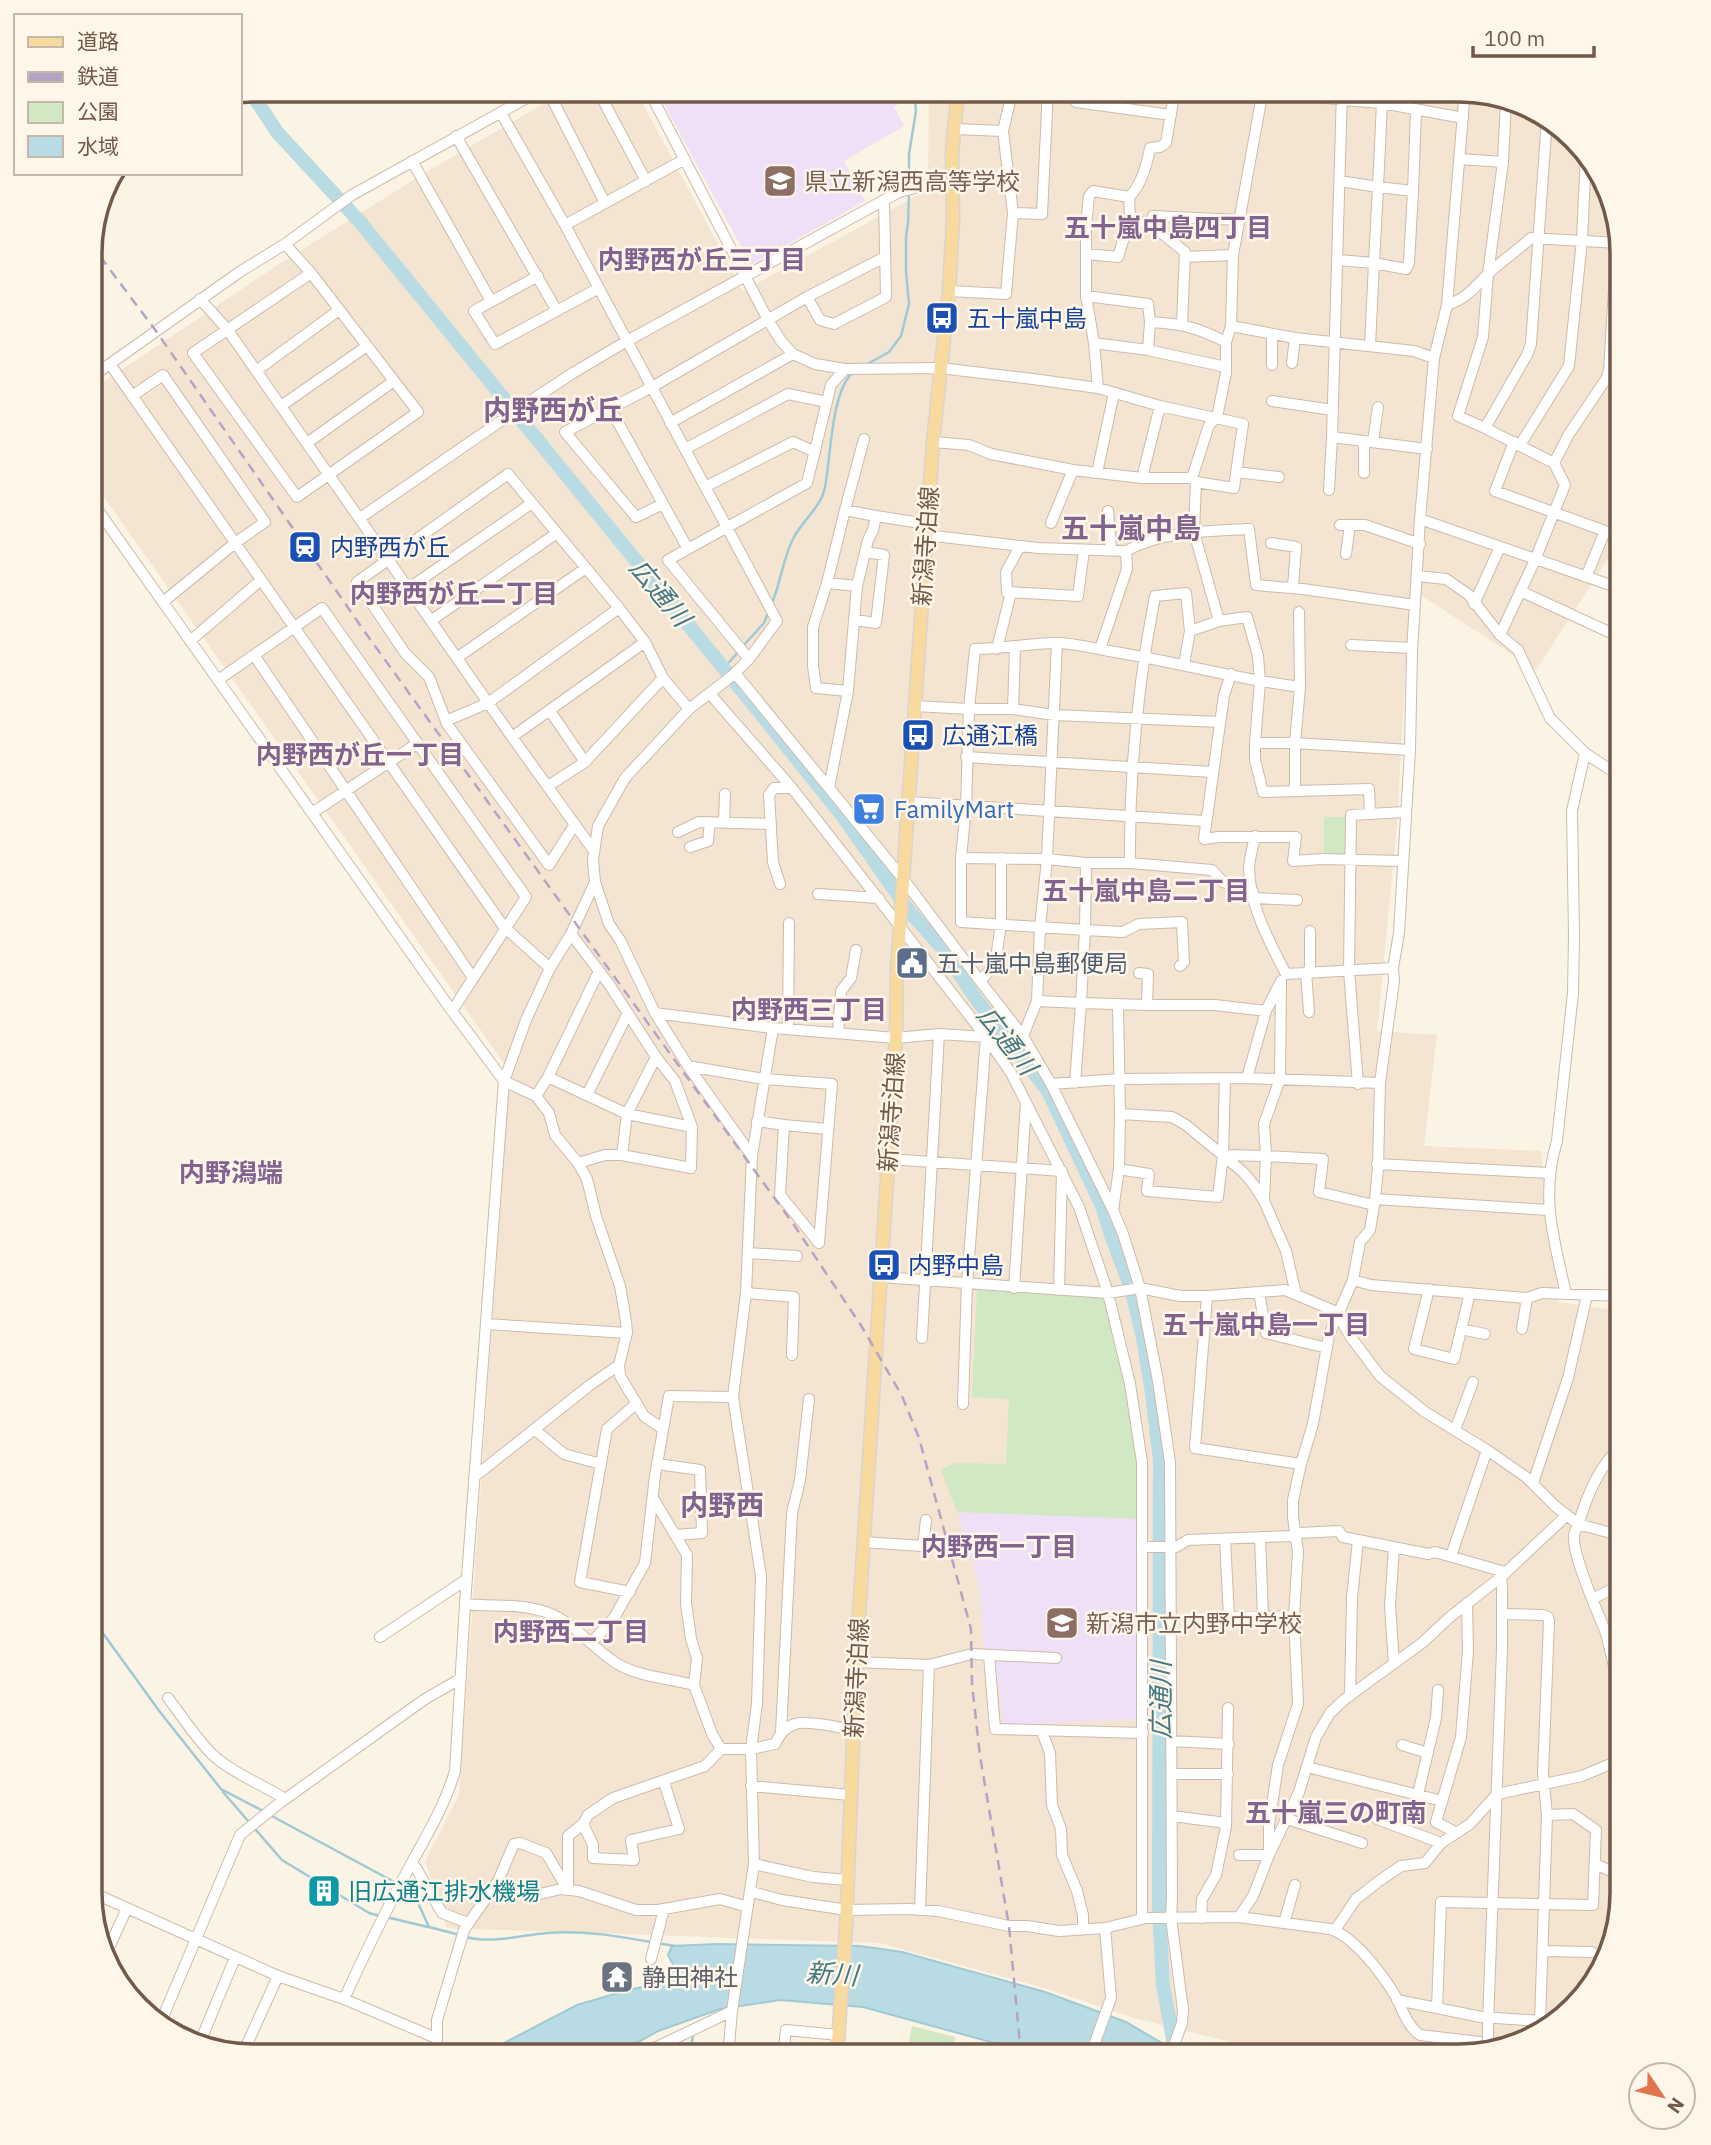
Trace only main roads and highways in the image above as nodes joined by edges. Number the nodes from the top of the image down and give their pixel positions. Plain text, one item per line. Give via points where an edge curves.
1 (957, 102) edge
2 (838, 2044) edge

1 - 2 main road, 新潟寺泊線 via 949,291 926,530 897,968

